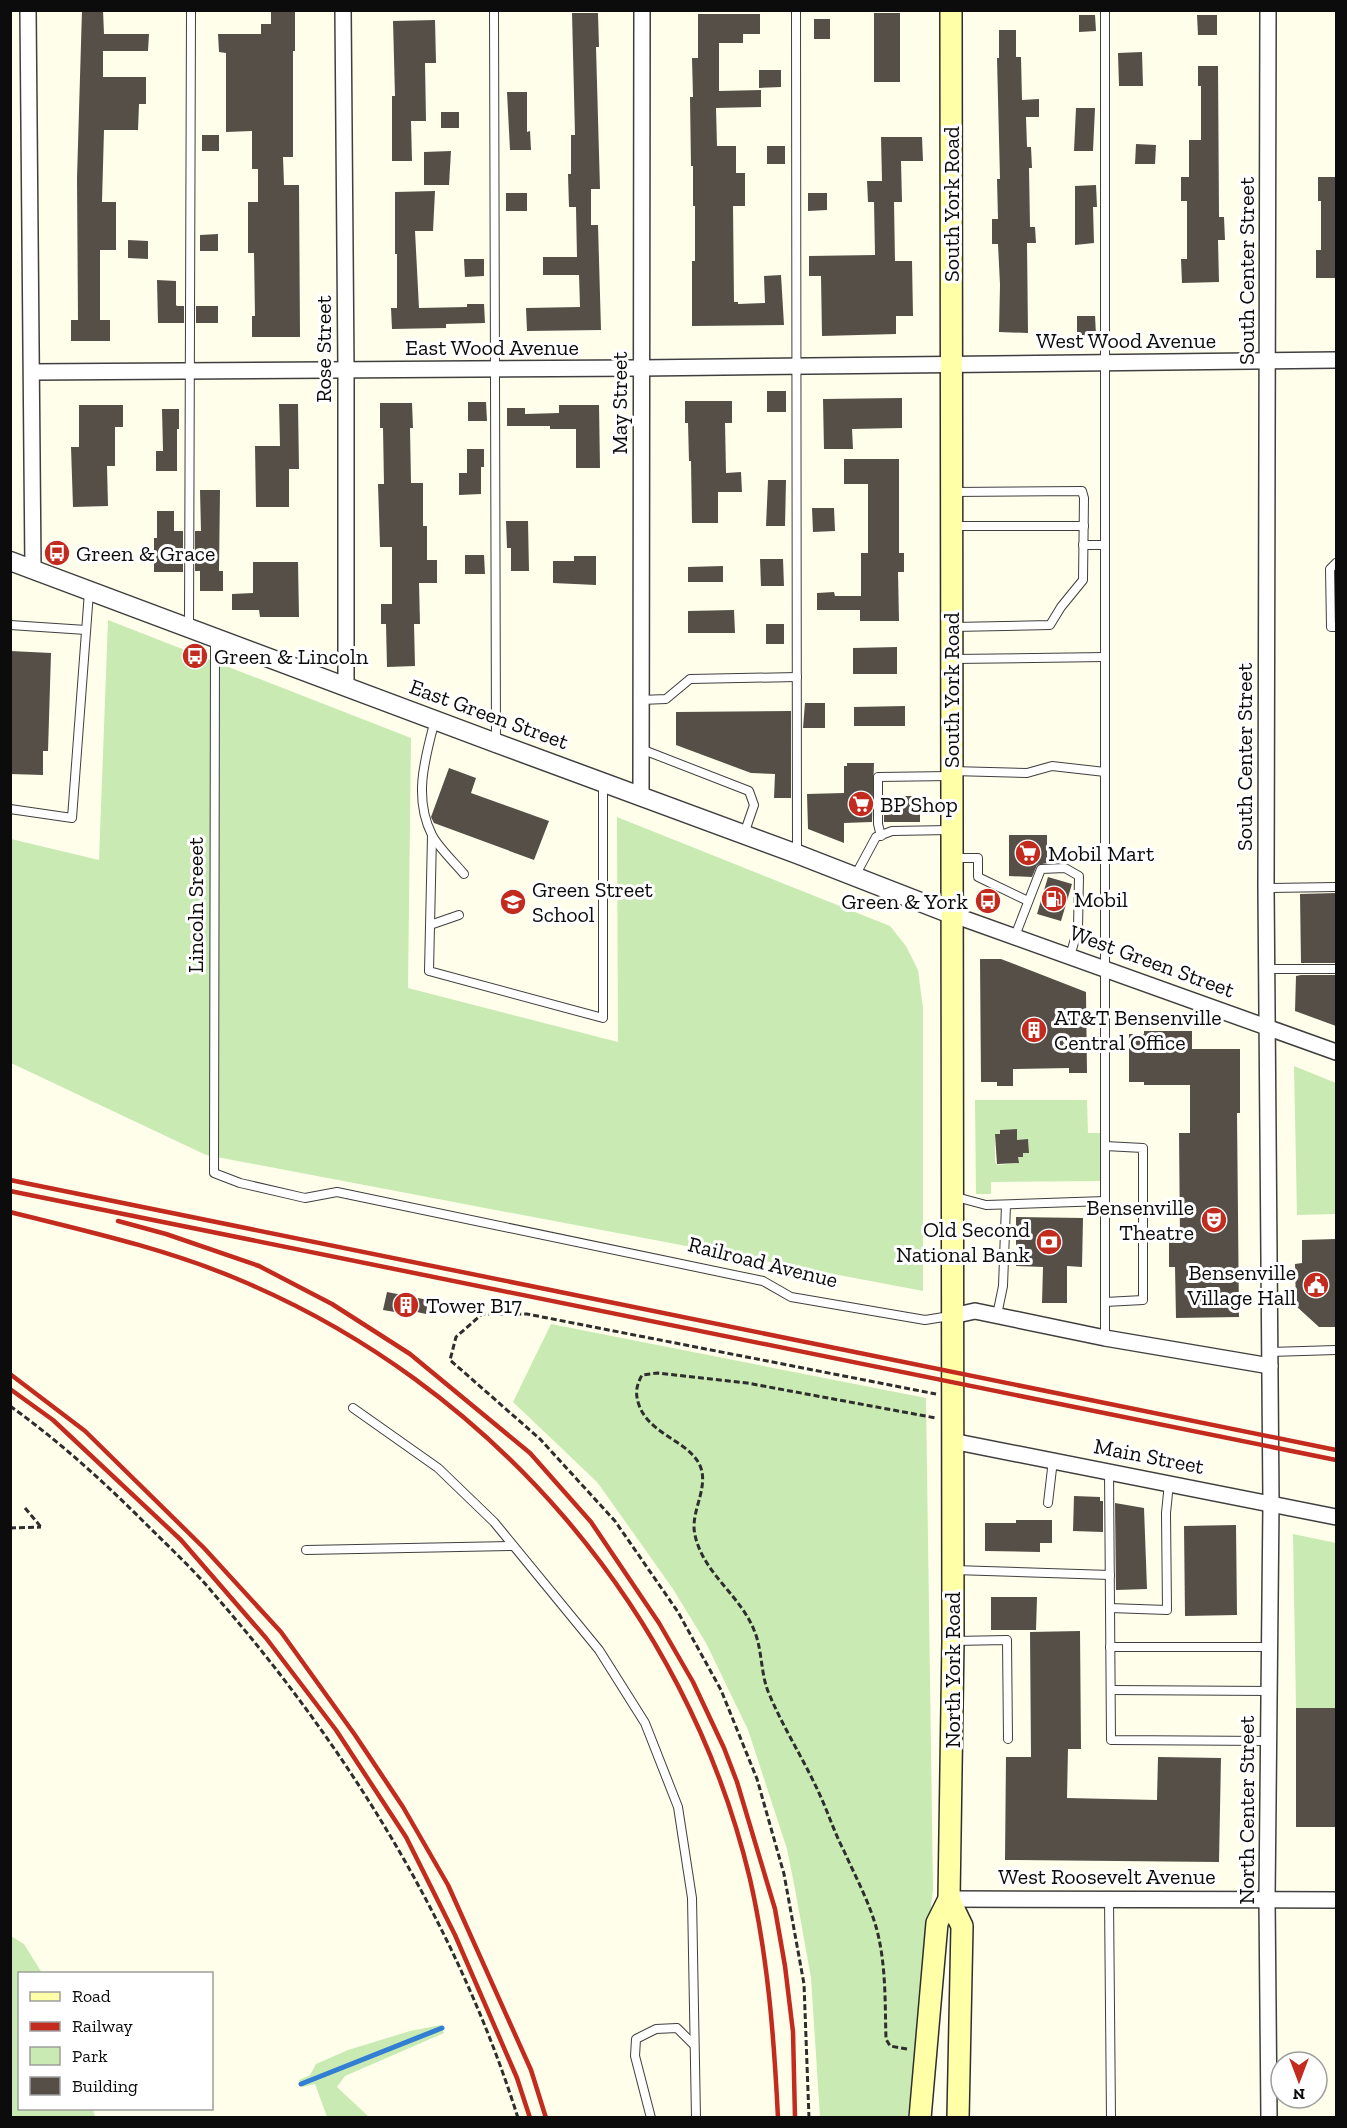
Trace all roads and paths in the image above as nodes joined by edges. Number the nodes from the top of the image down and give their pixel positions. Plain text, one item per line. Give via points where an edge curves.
1 (28, 10) edge
2 (191, 10) edge
3 (343, 10) edge
4 (494, 10) edge
5 (642, 10) edge
6 (796, 10) edge
7 (951, 10) edge
8 (1105, 10) edge
9 (1268, 10) edge
10 (1336, 360) edge
11 (1269, 361) junction
12 (1105, 362) junction
13 (951, 364) junction
14 (795, 366) junction
15 (494, 369) junction
16 (641, 369) junction
17 (346, 370) junction
18 (189, 371) junction
19 (32, 372) junction
20 (951, 492) junction
21 (951, 526) junction
22 (1084, 526) junction
23 (1083, 545) junction
24 (1105, 545) junction
25 (10, 561) edge
26 (1336, 563) edge
27 (33, 569) junction
28 (89, 591) junction
29 (10, 624) edge
30 (951, 627) junction
31 (1336, 627) edge
32 (189, 628) junction
33 (86, 630) junction
34 (215, 638) junction
35 (1105, 657) junction
36 (951, 659) junction
37 (796, 677) junction
38 (346, 687) junction
39 (641, 700) junction
40 (435, 720) junction
41 (496, 743) junction
42 (641, 749) junction
43 (1105, 771) junction
44 (951, 773) junction
45 (603, 781) junction
46 (641, 795) junction
47 (10, 809) edge
48 (951, 830) junction
49 (744, 834) junction
50 (432, 836) junction
51 (881, 836) junction
52 (797, 854) junction
53 (951, 858) junction
54 (464, 874) dead end
55 (855, 876) junction
56 (1336, 887) edge
57 (1266, 888) junction
58 (1028, 901) junction
59 (951, 914) junction
60 (459, 915) dead end
61 (430, 925) junction
62 (1015, 936) junction
63 (1070, 956) junction
64 (1105, 968) junction
65 (1267, 969) junction
66 (1336, 969) edge
67 (1268, 1027) junction
68 (1336, 1052) edge
69 (1105, 1146) junction
70 (214, 1173) joint
71 (951, 1196) junction
72 (1105, 1201) junction
73 (1006, 1204) junction
74 (1105, 1302) junction
75 (952, 1316) junction
76 (997, 1316) junction
77 (1105, 1338) junction
78 (1336, 1350) edge
79 (1270, 1359) junction
80 (952, 1398) junction
81 (10, 1406) edge
82 (353, 1408) dead end
83 (952, 1431) junction
84 (1053, 1460) junction
85 (1109, 1471) junction
86 (1169, 1483) junction
87 (1048, 1503) dead end
88 (1271, 1503) junction
89 (25, 1508) dead end
90 (1336, 1517) edge
91 (10, 1527) edge
92 (513, 1546) junction
93 (306, 1550) dead end
94 (952, 1569) junction
95 (1110, 1575) junction
96 (1110, 1608) junction
97 (952, 1641) junction
98 (1110, 1647) junction
99 (1269, 1647) junction
100 (1111, 1690) junction
101 (1269, 1691) junction
102 (1008, 1739) dead end
103 (1269, 1741) junction
104 (949, 1899) junction
105 (1109, 1899) junction
106 (1267, 1899) junction
107 (1336, 1900) edge
108 (694, 2045) junction
109 (926, 2051) junction
110 (518, 2118) edge
111 (651, 2118) edge
112 (696, 2118) edge
113 (809, 2118) edge
114 (920, 2118) edge
115 (958, 2118) edge
116 (1111, 2118) edge
117 (1269, 2118) edge

1 - 19 street
2 - 18 lane
3 - 17 street, Rose Street
4 - 15 lane
5 - 16 street, May Street
6 - 14 lane
7 - 13 main road, South York Road
8 - 12 lane
9 - 11 street, South Center Street
10 - 11 street, West Wood Avenue
11 - 12 street, West Wood Avenue
11 - 57 street, South Center Street
12 - 13 street, West Wood Avenue
12 - 24 lane
13 - 14 street, East Wood Avenue
13 - 20 main road, South York Road
14 - 16 street, East Wood Avenue
14 - 37 lane
15 - 16 street, East Wood Avenue
15 - 17 street, East Wood Avenue
15 - 41 lane
16 - 39 street, May Street
17 - 18 street, East Wood Avenue
17 - 38 street, Rose Street
18 - 19 street, East Wood Avenue
18 - 32 lane
19 - 27 street
20 - 21 main road, South York Road
20 - 22 lane via 1082,491
21 - 22 lane
21 - 30 main road, South York Road
22 - 23 lane
23 - 24 lane
23 - 30 lane via 1083,580 1050,625
24 - 35 lane
25 - 27 street, East Green Street
26 - 31 lane via 1330,569 1331,627
27 - 28 street, East Green Street
28 - 32 street, East Green Street
28 - 33 lane
29 - 33 lane
30 - 36 main road, South York Road
32 - 34 street, East Green Street
33 - 47 lane via 72,818
34 - 38 street, East Green Street
34 - 70 lane, Lincoln Sreeet
35 - 36 lane
35 - 43 lane
36 - 44 main road, South York Road
37 - 39 lane via 690,679 666,699
37 - 52 lane
38 - 40 street, East Green Street
39 - 42 street, May Street
40 - 41 street, East Green Street
40 - 50 lane via 423,765 423,808
41 - 45 street, East Green Street
42 - 46 street, May Street
42 - 49 lane via 749,791 754,805
43 - 44 lane via 1052,766 1027,773
43 - 64 lane
44 - 48 main road, South York Road
44 - 51 lane via 878,777
45 - 46 street, East Green Street
45 - 61 lane via 603,1018 429,971
46 - 49 street, East Green Street
48 - 51 lane via 892,831
48 - 53 main road, South York Road
49 - 52 street, East Green Street
50 - 54 lane
50 - 61 lane
51 - 55 lane via 876,837
52 - 55 street, East Green Street
53 - 58 lane via 978,858 978,877
53 - 59 main road, South York Road
55 - 59 street, East Green Street
56 - 57 lane
57 - 65 street, South Center Street
58 - 62 lane
58 - 63 lane via 1041,869 1065,868 1079,876 1078,928
59 - 62 street, West Green Street
59 - 71 main road, South York Road
60 - 61 lane
62 - 63 street, West Green Street
63 - 64 street, West Green Street
64 - 67 street, West Green Street
64 - 69 lane
65 - 66 lane
65 - 67 street, South Center Street
67 - 68 street, West Green Street
67 - 79 street, South Center Street
69 - 72 lane
69 - 74 lane via 1143,1148 1143,1300
70 - 75 lane, Railroad Avenue via 240,1184 305,1198 337,1192 751,1278 790,1297 925,1320
71 - 73 lane via 986,1205
71 - 75 main road, South York Road
72 - 73 lane
72 - 74 lane
73 - 76 lane via 1004,1286
74 - 77 lane
75 - 76 street, Railroad Avenue via 975,1311
75 - 80 main road, South York Road
76 - 77 street, Railroad Avenue
77 - 79 street, Railroad Avenue
78 - 79 lane
79 - 88 street, South Center Street
80 - 83 main road, South York Road
80 - 113 path via 526,1314 482,1314 456,1337 450,1360 540,1439 615,1521 678,1612 721,1690 757,1779 784,1874 804,1984
81 - 110 path via 99,1478 212,1591 282,1676 335,1750 437,1919 481,2016
82 - 92 lane via 438,1468
83 - 84 street, Main Street
83 - 94 main road, North York Road
83 - 109 path via 747,1383 658,1373 642,1376 636,1396 643,1416 684,1446 703,1473 694,1533 708,1566 754,1629 769,1694 820,1794 873,1918 884,1968 886,2039 890,2046
84 - 85 street, Main Street
84 - 87 lane
85 - 86 street, Main Street
85 - 95 lane
86 - 88 street, Main Street
86 - 96 lane via 1167,1610
88 - 90 street, Main Street
88 - 99 street, North Center Street
89 - 91 path via 41,1527
92 - 93 lane
92 - 108 lane via 599,1650 645,1723 678,1806 692,1898
94 - 95 lane
94 - 97 main road, North York Road
95 - 96 lane
96 - 98 lane
97 - 102 lane via 1007,1640
97 - 104 main road, North York Road
98 - 99 lane
98 - 100 lane
99 - 101 street, North Center Street
100 - 101 lane
100 - 103 lane via 1111,1740
101 - 103 street, North Center Street
103 - 106 street, North Center Street
104 - 105 street, West Roosevelt Avenue
104 - 109 main road, North York Road via 937,1923
104 - 115 main road, North York Road via 962,1926
105 - 106 street, West Roosevelt Avenue
105 - 116 lane
106 - 107 street, West Roosevelt Avenue
106 - 117 street, North Center Street
108 - 111 lane via 676,2028 657,2029 636,2040 635,2056
108 - 112 lane
109 - 114 main road, North York Road

